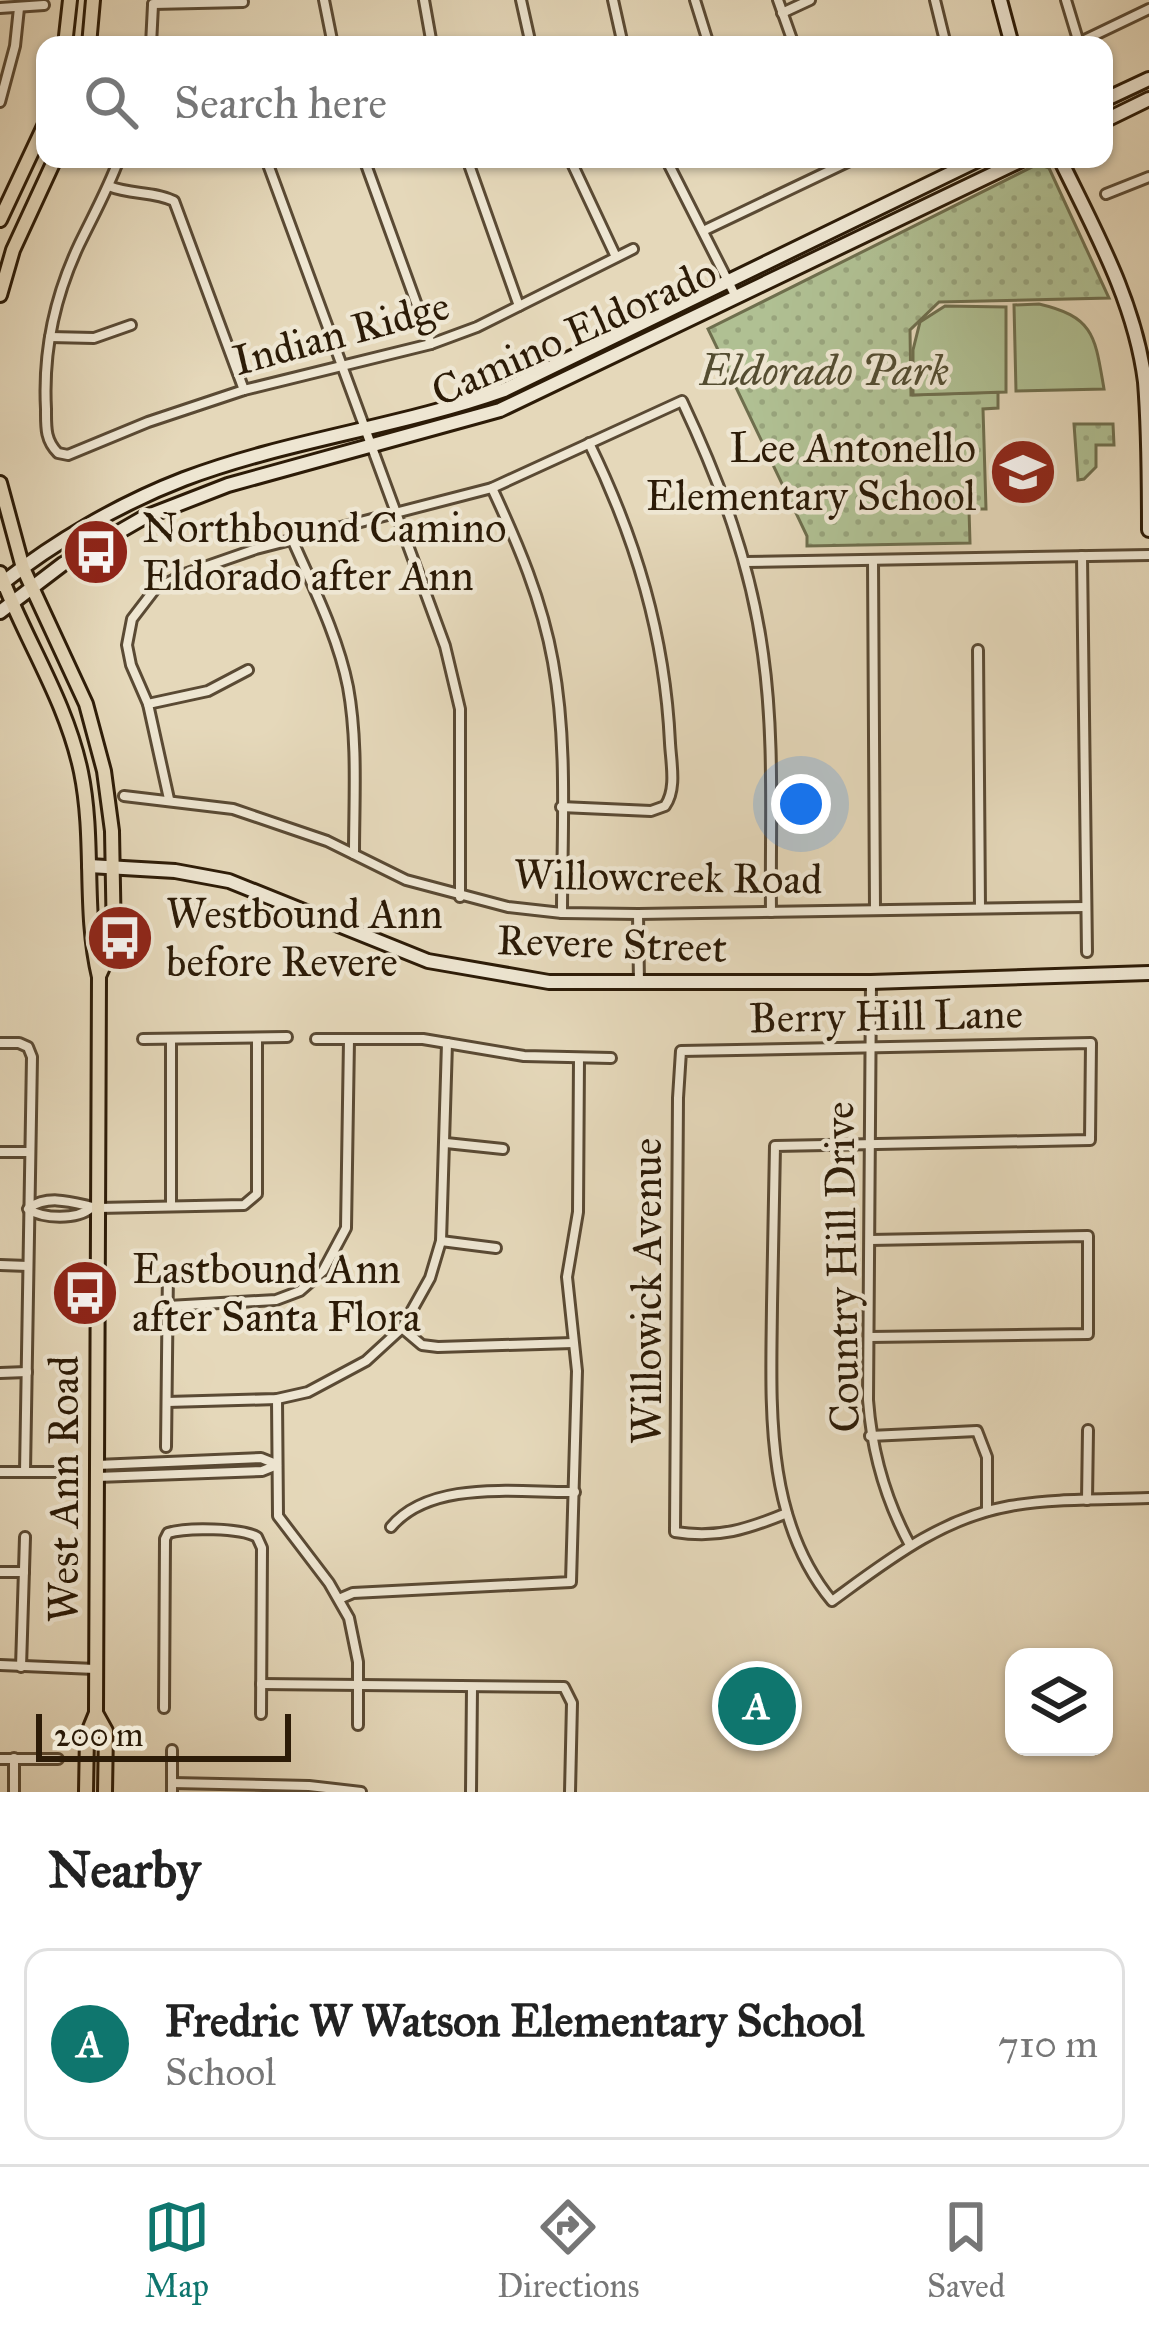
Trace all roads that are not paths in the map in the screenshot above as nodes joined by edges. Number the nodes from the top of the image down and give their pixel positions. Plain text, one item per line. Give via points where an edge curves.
1 (70, 0) edge
2 (92, 0) edge
3 (324, 0) edge
4 (424, 0) edge
5 (521, 0) edge
6 (613, 0) edge
7 (695, 0) edge
8 (778, 0) edge
9 (810, 0) edge
10 (935, 0) edge
11 (1000, 0) edge
12 (1066, 0) edge
13 (153, 2) edge
14 (243, 2) edge
15 (44, 4) dead end
16 (0, 8) edge
17 (19, 8) junction
18 (1149, 9) edge
19 (782, 13) junction
20 (66, 36) edge
21 (89, 36) edge
22 (151, 36) edge
23 (332, 36) edge
24 (430, 36) edge
25 (529, 36) edge
26 (621, 36) edge
27 (706, 36) edge
28 (791, 36) edge
29 (944, 36) edge
30 (1010, 36) edge
31 (1075, 36) edge
32 (1093, 36) edge
33 (1149, 79) edge
34 (1113, 96) edge
35 (1149, 99) edge
36 (0, 102) edge
37 (1113, 117) edge
38 (36, 143) edge
39 (50, 168) edge
40 (116, 168) edge
41 (269, 168) edge
42 (367, 168) edge
43 (470, 168) edge
44 (574, 168) edge
45 (671, 168) edge
46 (834, 168) edge
47 (961, 168) edge
48 (1005, 168) edge
49 (1064, 168) edge
50 (1148, 181) edge
51 (109, 187) junction
52 (1106, 194) dead end
53 (0, 220) edge
54 (703, 231) junction
55 (633, 249) dead end
56 (616, 257) junction
57 (4, 260) edge
58 (728, 281) junction
59 (0, 295) edge
60 (736, 298) junction
61 (519, 306) junction
62 (131, 325) dead end
63 (50, 337) junction
64 (431, 344) junction
65 (341, 364) junction
66 (244, 390) junction
67 (364, 430) junction
68 (589, 443) junction
69 (370, 446) junction
70 (0, 483) edge
71 (491, 488) junction
72 (396, 514) junction
73 (1149, 530) edge
74 (292, 539) junction
75 (1149, 555) edge
76 (1082, 556) junction
77 (873, 560) junction
78 (745, 562) junction
79 (23, 568) junction
80 (1, 580) edge
81 (30, 587) junction
82 (12, 601) junction
83 (0, 612) edge
84 (978, 650) dead end
85 (248, 670) dead end
86 (148, 704) junction
87 (124, 796) dead end
88 (169, 799) junction
89 (562, 807) junction
90 (354, 854) junction
91 (89, 866) junction
92 (114, 868) junction
93 (460, 897) junction
94 (1086, 907) junction
95 (980, 908) junction
96 (875, 910) junction
97 (771, 912) junction
98 (562, 914) junction
99 (638, 914) junction
100 (1087, 952) dead end
101 (1149, 973) edge
102 (99, 977) junction
103 (871, 982) junction
104 (639, 984) junction
105 (257, 1037) junction
106 (286, 1037) dead end
107 (143, 1039) dead end
108 (171, 1039) junction
109 (316, 1039) dead end
110 (349, 1040) junction
111 (0, 1043) edge
112 (447, 1043) junction
113 (870, 1046) junction
114 (682, 1051) joint
115 (579, 1058) junction
116 (611, 1058) dead end
117 (446, 1143) junction
118 (870, 1144) junction
119 (503, 1149) dead end
120 (0, 1152) edge
121 (28, 1152) junction
122 (171, 1207) junction
123 (94, 1208) junction
124 (28, 1209) junction
125 (870, 1240) junction
126 (441, 1241) junction
127 (496, 1248) dead end
128 (0, 1265) edge
129 (28, 1266) junction
130 (168, 1270) dead end
131 (168, 1306) junction
132 (403, 1328) junction
133 (870, 1336) junction
134 (573, 1343) junction
135 (27, 1372) junction
136 (0, 1373) edge
137 (277, 1399) junction
138 (167, 1402) junction
139 (1088, 1430) dead end
140 (870, 1436) junction
141 (166, 1447) dead end
142 (277, 1465) junction
143 (97, 1471) junction
144 (0, 1472) edge
145 (26, 1472) junction
146 (64, 1472) dead end
147 (575, 1492) junction
148 (1149, 1498) edge
149 (1087, 1501) junction
150 (987, 1511) junction
151 (787, 1513) junction
152 (391, 1527) dead end
153 (25, 1537) dead end
154 (910, 1545) junction
155 (0, 1572) edge
156 (24, 1572) junction
157 (339, 1599) junction
158 (0, 1665) edge
159 (21, 1667) junction
160 (96, 1669) junction
161 (261, 1684) junction
162 (358, 1686) junction
163 (472, 1688) junction
164 (164, 1708) dead end
165 (96, 1713) junction
166 (261, 1714) dead end
167 (358, 1725) dead end
168 (172, 1750) dead end
169 (14, 1758) junction
170 (0, 1759) edge
171 (58, 1759) dead end
172 (172, 1788) edge
173 (269, 1789) edge
174 (14, 1792) edge
175 (86, 1792) edge
176 (106, 1792) edge
177 (361, 1792) edge
178 (471, 1792) edge
179 (570, 1792) edge

1 - 20 main road
2 - 21 main road
3 - 23 street
4 - 24 street
5 - 25 street
6 - 26 street
7 - 27 street
8 - 19 street
9 - 19 street
10 - 29 street
11 - 30 main road
12 - 31 street
13 - 14 street
13 - 22 street
15 - 17 street
16 - 17 street
17 - 36 street
18 - 32 street
19 - 28 street
33 - 34 main road
35 - 37 main road
38 - 53 main road
39 - 57 main road
40 - 51 street
41 - 65 street
42 - 64 street
43 - 61 street
44 - 56 street
45 - 54 street
46 - 54 street
47 - 58 main road, Camino Eldorado
48 - 60 main road, Camino Eldorado
49 - 73 main road via 1134,326 1149,415
50 - 52 street
51 - 63 street via 77,249
51 - 66 street via 174,201
54 - 58 street
55 - 56 street, Indian Ridge
56 - 61 street, Indian Ridge
57 - 59 main road
58 - 60 street
58 - 67 main road, Camino Eldorado via 504,390
60 - 69 main road, Camino Eldorado via 500,410
61 - 64 street, Indian Ridge
62 - 63 street via 94,338
63 - 66 street, Indian Ridge via 47,436 58,453 78,453
64 - 65 street, Indian Ridge
65 - 66 street, Indian Ridge
65 - 67 street
67 - 69 street
67 - 79 main road, Camino Eldorado via 183,479
68 - 71 street
68 - 78 street via 682,401
68 - 89 street via 622,509 658,635 672,790 651,812
69 - 72 street
69 - 81 main road, Camino Eldorado via 175,504
70 - 79 main road, West Ann Road
71 - 72 street
71 - 89 street via 533,585 554,663
72 - 74 street
72 - 93 street via 435,612 460,709
74 - 86 street via 187,573 145,598 127,645
74 - 90 street via 347,684
75 - 76 street
76 - 77 street
76 - 94 street
77 - 78 street
77 - 96 street
78 - 97 street via 768,706
79 - 80 main road, Camino Eldorado
79 - 81 main road, West Ann Road
80 - 82 main road, West Ann Road
81 - 82 main road, Camino Eldorado
81 - 92 main road, West Ann Road via 93,728
82 - 83 main road, Camino Eldorado
82 - 91 main road, West Ann Road via 71,733 86,796
84 - 95 street
85 - 86 street via 208,691
86 - 88 street
87 - 88 street, Willowcreek Road
88 - 90 street, Willowcreek Road via 233,809
89 - 98 street
90 - 93 street, Willowcreek Road
91 - 92 main road, Revere Street
91 - 102 main road, West Ann Road
92 - 102 main road, West Ann Road via 114,943
92 - 104 main road, Revere Street via 229,881 455,968
93 - 98 street, Willowcreek Road
94 - 95 street, Willowcreek Road
94 - 100 street
95 - 96 street, Willowcreek Road
96 - 97 street, Willowcreek Road
97 - 99 street, Willowcreek Road
98 - 99 street, Willowcreek Road
99 - 104 street
101 - 103 main road, Revere Street
102 - 123 main road, West Ann Road
103 - 104 main road, Revere Street
103 - 113 street, Country Hill Drive
105 - 106 street
105 - 108 street
105 - 122 street via 256,1194 244,1204
107 - 108 street
108 - 122 street
109 - 110 street
110 - 112 street
110 - 131 street via 346,1228 323,1271 276,1300
111 - 121 street via 20,1042 32,1057
112 - 115 street
112 - 117 street
113 - 114 street, Berry Hill Lane
113 - 118 street, Country Hill Drive
113 - 118 street, Berry Hill Lane via 1091,1043 1090,1140
114 - 151 street, Willowick Avenue via 675,1532 745,1531
115 - 116 street
115 - 134 street via 578,1212 567,1277
117 - 119 street
117 - 126 street
118 - 125 street, Country Hill Drive
118 - 151 street via 775,1146 771,1387
120 - 121 street
121 - 124 street
122 - 123 street
123 - 124 street via 82,1216
123 - 143 main road, West Ann Road
124 - 129 street
125 - 133 street, Country Hill Drive
125 - 133 street via 1088,1236 1088,1334
126 - 127 street
126 - 132 street
128 - 129 street
129 - 135 street
130 - 131 street
131 - 138 street
132 - 134 street via 438,1347
132 - 137 street via 346,1375
133 - 140 street, Country Hill Drive
134 - 147 street
135 - 136 street
135 - 145 street
137 - 138 street
137 - 142 street
138 - 141 street
139 - 149 street
140 - 150 street via 977,1431 987,1457
140 - 154 street, Country Hill Drive
142 - 143 street via 261,1458
142 - 157 street via 278,1516
143 - 160 main road, West Ann Road
144 - 145 street
145 - 146 street
147 - 152 street via 431,1499
147 - 157 street via 572,1582
148 - 149 street
149 - 150 street
150 - 154 street
151 - 154 street via 832,1600
153 - 156 street
155 - 156 street
156 - 159 street
157 - 162 street via 355,1636
158 - 159 street
159 - 160 street
160 - 165 main road, West Ann Road
161 - 162 street
161 - 164 street via 257,1537 168,1532
161 - 166 street
162 - 163 street
162 - 167 street
163 - 178 street
163 - 179 street via 568,1690
165 - 175 main road, West Ann Road via 87,1735
165 - 176 main road, West Ann Road via 106,1732
168 - 172 street
169 - 170 street
169 - 171 street
169 - 174 street
172 - 173 street
173 - 177 street

